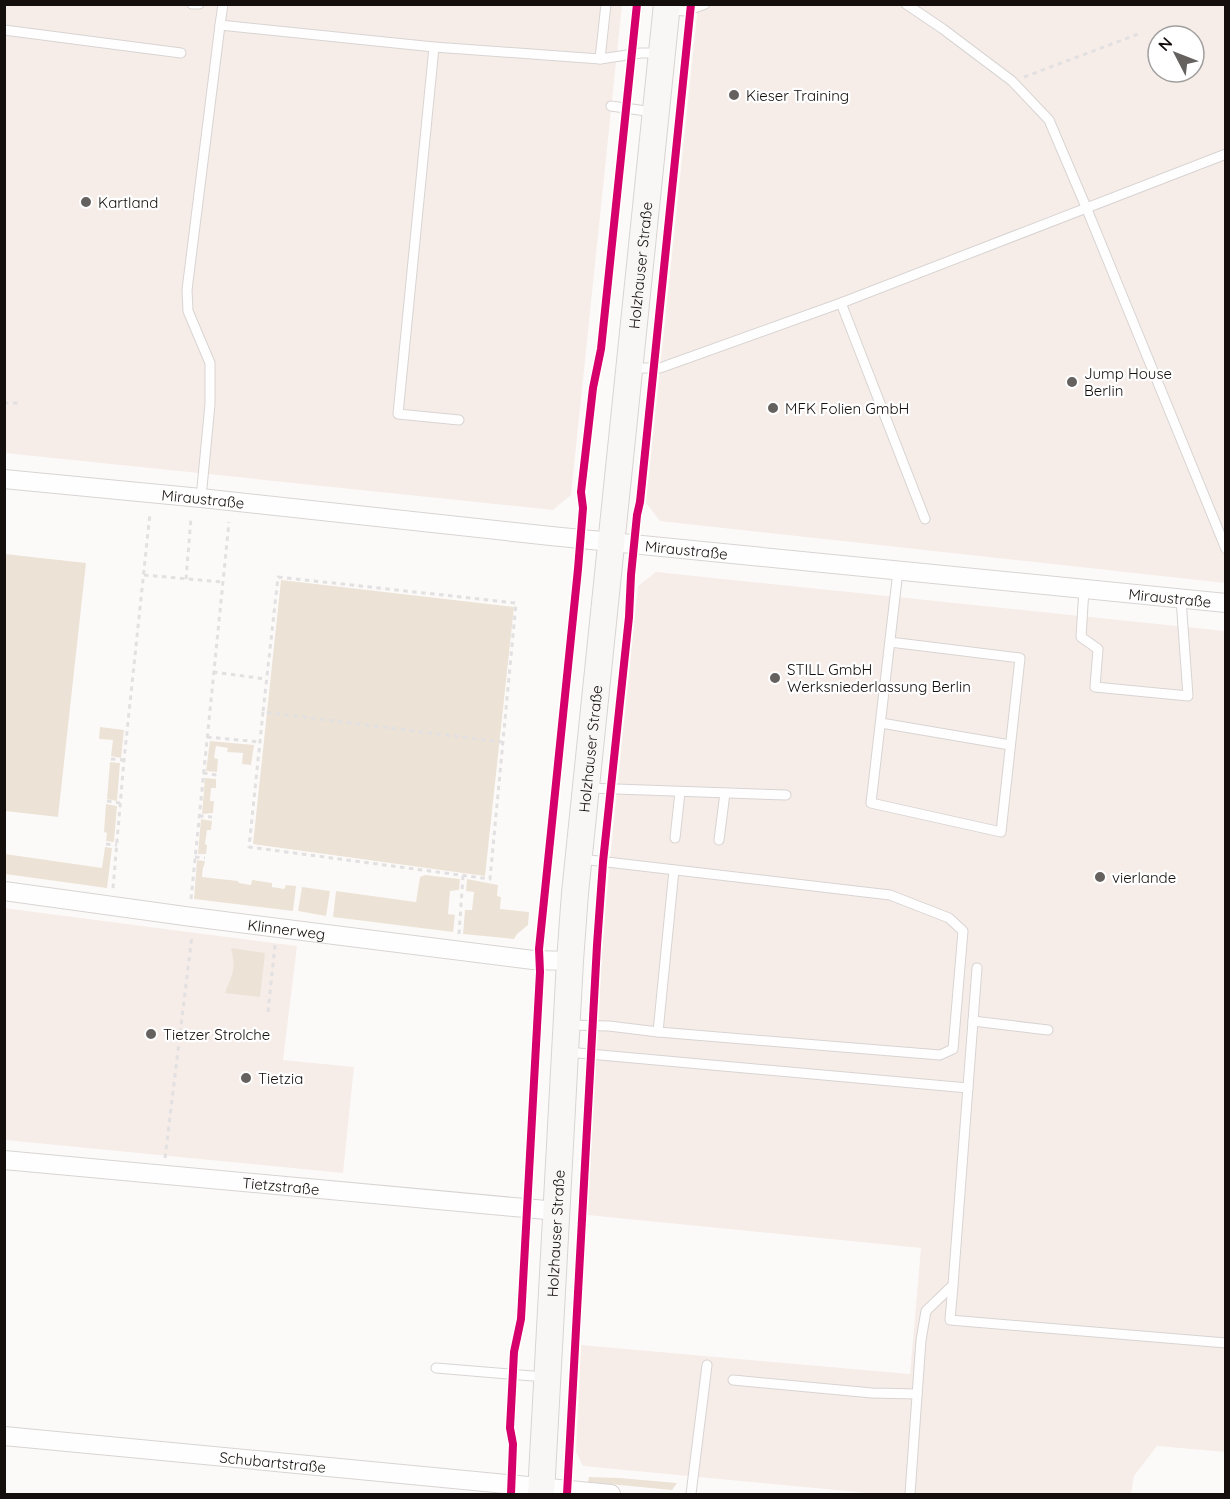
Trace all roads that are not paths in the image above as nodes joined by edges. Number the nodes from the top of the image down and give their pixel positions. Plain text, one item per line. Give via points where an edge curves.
1 (192, 4) edge
2 (200, 4) edge
3 (223, 4) edge
4 (606, 4) edge
5 (705, 4) edge
6 (906, 4) edge
7 (666, 7) edge
8 (220, 25) junction
9 (4, 30) edge
10 (434, 47) junction
11 (181, 53) dead end
12 (662, 53) junction
13 (600, 59) junction
14 (611, 106) dead end
15 (656, 112) junction
16 (1226, 154) edge
17 (1086, 207) junction
18 (841, 303) junction
19 (629, 368) junction
20 (209, 413) junction
21 (219, 414) dead end
22 (459, 420) dead end
23 (4, 480) edge
24 (201, 498) junction
25 (925, 519) dead end
26 (610, 542) junction
27 (1225, 547) edge
28 (898, 571) junction
29 (1084, 589) junction
30 (1181, 599) junction
31 (1226, 603) edge
32 (890, 642) junction
33 (881, 723) junction
34 (1010, 744) junction
35 (586, 788) junction
36 (680, 792) junction
37 (725, 793) junction
38 (786, 795) dead end
39 (675, 838) dead end
40 (719, 840) dead end
41 (579, 859) junction
42 (674, 870) junction
43 (4, 891) edge
44 (570, 961) junction
45 (977, 968) dead end
46 (973, 1021) junction
47 (566, 1025) junction
48 (1048, 1030) dead end
49 (658, 1032) junction
50 (565, 1051) junction
51 (968, 1088) junction
52 (4, 1160) edge
53 (557, 1212) junction
54 (953, 1285) junction
55 (1226, 1343) edge
56 (706, 1365) dead end
57 (436, 1368) dead end
58 (548, 1377) junction
59 (733, 1380) dead end
60 (917, 1394) junction
61 (4, 1436) edge
62 (541, 1491) edge
63 (611, 1494) edge
64 (691, 1494) edge
65 (910, 1494) edge

1 - 2 lane
3 - 8 lane
4 - 13 lane
5 - 7 lane via 686,11
6 - 17 lane via 1012,81 1049,120
7 - 12 main road, Holzhauser Straße
8 - 10 lane
8 - 20 lane via 187,290 188,311 210,363
9 - 11 lane
10 - 13 lane
10 - 22 lane via 398,414
12 - 13 lane
12 - 15 main road, Holzhauser Straße
14 - 15 lane
15 - 19 main road, Holzhauser Straße
16 - 17 lane
17 - 18 lane
17 - 27 lane
18 - 19 lane via 660,368
18 - 25 lane
19 - 26 main road, Holzhauser Straße
20 - 21 lane
20 - 24 lane
23 - 24 street, Miraustraße
24 - 26 street, Miraustraße
26 - 28 street, Miraustraße
26 - 35 main road, Holzhauser Straße
28 - 29 street, Miraustraße
28 - 32 lane
29 - 30 street, Miraustraße
29 - 30 lane via 1081,637 1098,649 1095,687 1188,696
30 - 31 street, Miraustraße
32 - 33 lane
32 - 34 lane via 1020,658
33 - 34 lane
33 - 34 lane via 871,803 1001,832
35 - 36 lane
35 - 41 main road, Holzhauser Straße
36 - 37 lane
36 - 39 lane
37 - 38 lane
37 - 40 lane
41 - 42 lane
41 - 44 main road, Holzhauser Straße
42 - 49 lane
42 - 49 lane via 890,895 949,918 963,931 953,1048 940,1055
43 - 44 street, Klinnerweg via 533,960
44 - 47 main road, Holzhauser Straße
45 - 46 lane
46 - 48 lane
46 - 51 lane
47 - 49 lane
47 - 50 main road, Holzhauser Straße
50 - 51 lane
50 - 53 main road, Holzhauser Straße
51 - 54 lane
52 - 53 street, Tietzstraße
53 - 58 main road, Holzhauser Straße
54 - 55 lane via 950,1320
54 - 60 lane via 926,1311
56 - 64 lane
57 - 58 lane
58 - 62 main road, Holzhauser Straße
59 - 60 lane
60 - 65 lane
61 - 62 street, Schubartstraße
62 - 63 street, Schubartstraße

